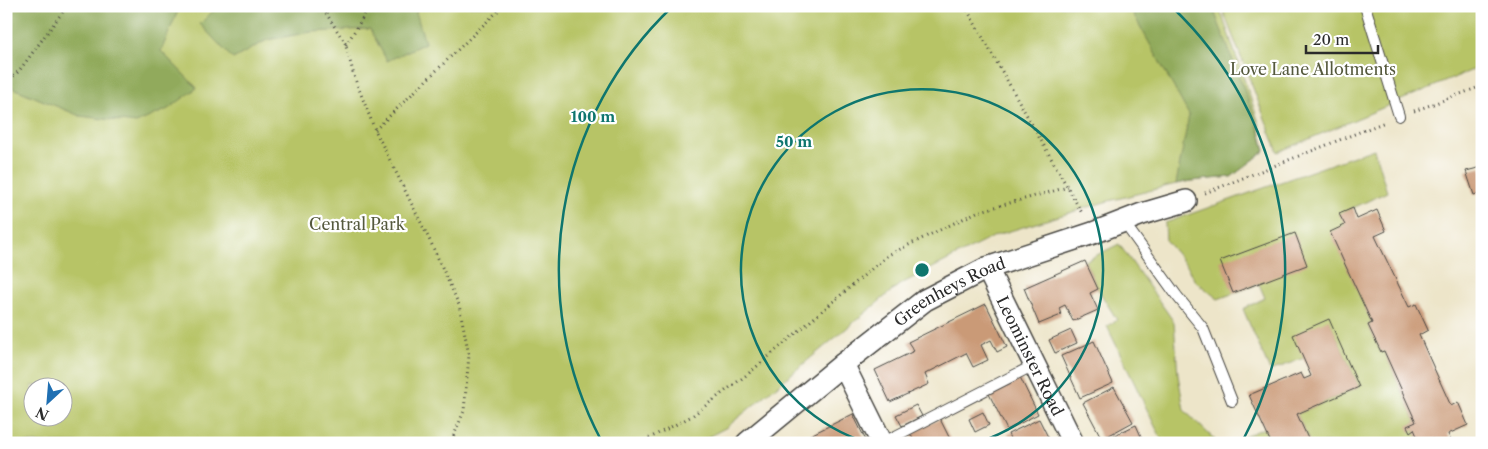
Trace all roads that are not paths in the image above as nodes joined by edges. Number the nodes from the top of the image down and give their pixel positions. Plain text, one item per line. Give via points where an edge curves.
1 (1366, 6) edge
2 (1398, 116) road end
3 (1186, 201) road end
4 (1123, 221) junction
5 (987, 268) junction
6 (843, 364) junction
7 (1034, 365) junction
8 (1232, 402) dead end
9 (747, 443) edge
10 (882, 443) edge
11 (1073, 443) edge

1 - 2 lane
3 - 4 street, Greenheys Road
4 - 5 street, Greenheys Road
4 - 8 lane via 1203,328
5 - 6 street, Greenheys Road via 925,300
5 - 7 street, Leominster Road
6 - 9 street, Greenheys Road
6 - 10 street
7 - 10 lane
7 - 11 street, Leominster Road

